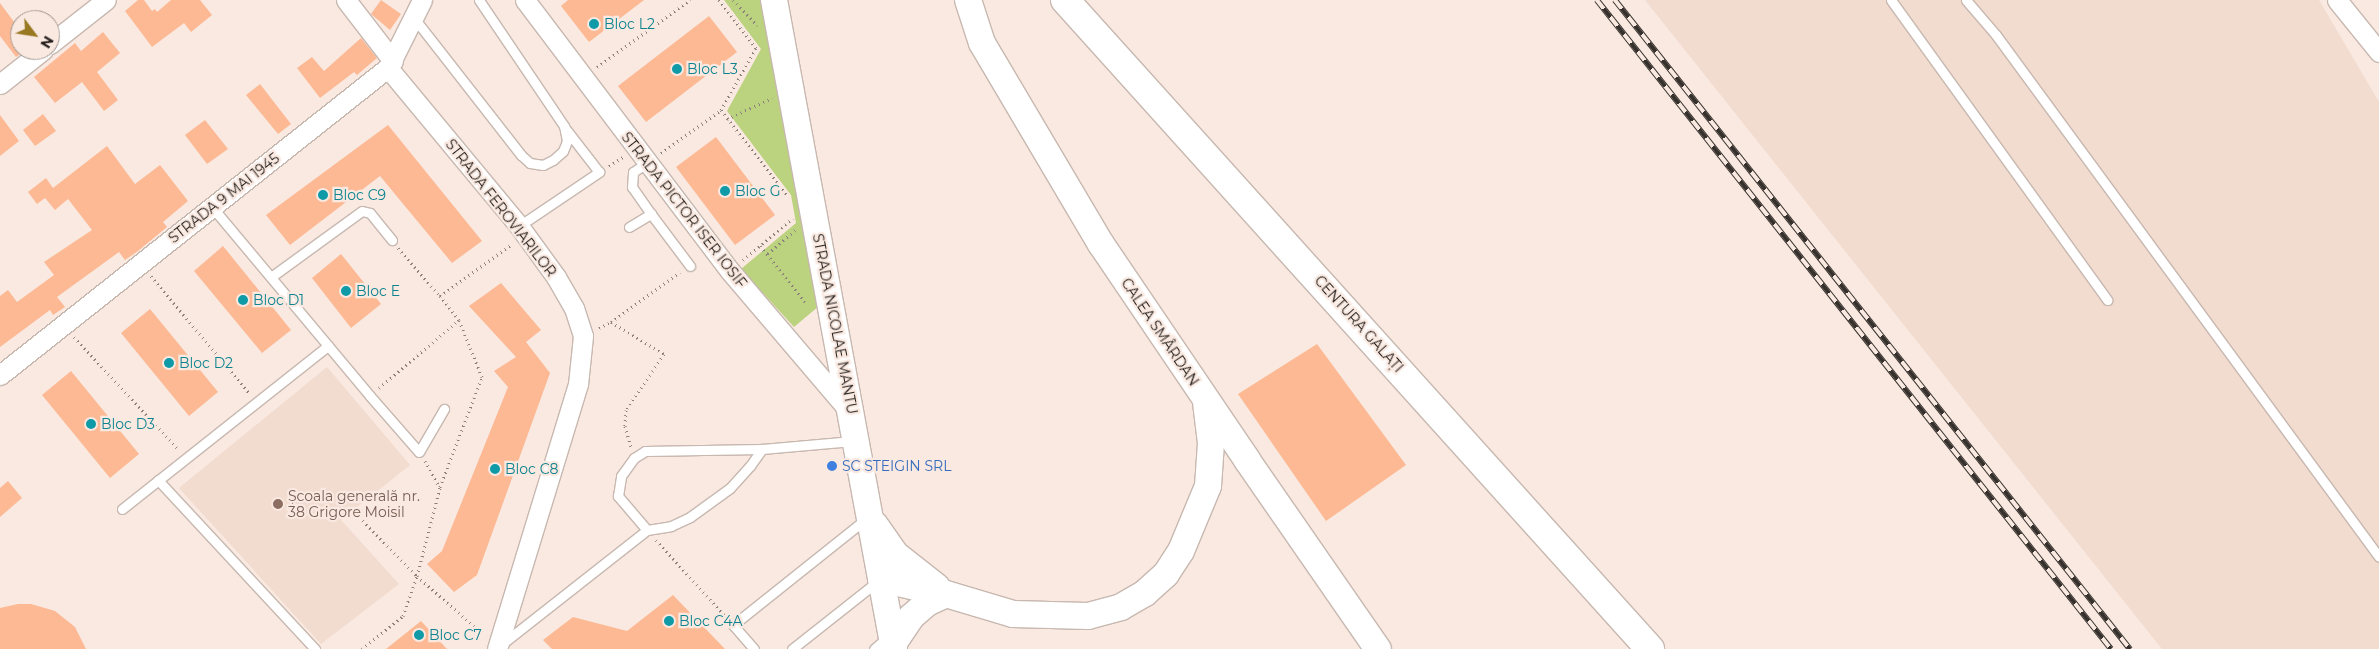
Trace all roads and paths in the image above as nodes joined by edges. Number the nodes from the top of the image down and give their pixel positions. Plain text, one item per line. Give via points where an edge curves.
1 (106, 0) edge
2 (346, 0) edge
3 (422, 0) edge
4 (479, 0) edge
5 (525, 0) edge
6 (690, 0) edge
7 (718, 0) edge
8 (733, 0) edge
9 (774, 0) edge
10 (968, 0) edge
11 (1065, 0) edge
12 (1891, 0) edge
13 (1966, 0) edge
14 (2337, 0) edge
15 (414, 18) junction
16 (757, 19) dead end
17 (60, 36) edge
18 (2379, 52) edge
19 (30, 60) edge
20 (391, 65) junction
21 (582, 78) junction
22 (0, 84) edge
23 (772, 92) dead end
24 (773, 97) junction
25 (775, 106) dead end
26 (721, 110) junction
27 (727, 119) junction
28 (564, 126) junction
29 (641, 156) junction
30 (599, 172) junction
31 (790, 198) dead end
32 (212, 207) junction
33 (652, 214) junction
34 (799, 220) dead end
35 (800, 226) dead end
36 (629, 227) dead end
37 (522, 231) junction
38 (392, 240) joint
39 (760, 246) junction
40 (767, 254) junction
41 (140, 264) junction
42 (690, 266) joint
43 (730, 271) junction
44 (271, 277) junction
45 (440, 296) junction
46 (2107, 300) dead end
47 (805, 302) dead end
48 (459, 320) junction
49 (611, 322) junction
50 (63, 325) junction
51 (582, 336) junction
52 (328, 346) junction
53 (0, 375) edge
54 (370, 396) junction
55 (1204, 398) junction
56 (256, 402) junction
57 (444, 409) dead end
58 (851, 414) junction
59 (856, 441) junction
60 (762, 449) junction
61 (419, 452) junction
62 (186, 458) junction
63 (634, 458) junction
64 (1247, 460) junction
65 (158, 480) junction
66 (1208, 486) junction
67 (440, 488) junction
68 (122, 509) dead end
69 (870, 516) junction
70 (359, 517) dead end
71 (647, 530) junction
72 (2379, 557) edge
73 (417, 576) junction
74 (881, 579) junction
75 (946, 594) junction
76 (733, 625) junction
77 (888, 644) edge
78 (500, 648) edge
79 (315, 649) edge
80 (362, 649) edge
81 (754, 649) edge
82 (792, 649) edge
83 (1378, 649) edge
84 (1650, 649) edge

1 - 17 street
2 - 20 street, STRADA FEROVIARILOR
3 - 15 street, STRADA 9 MAI 1945
4 - 28 lane
5 - 21 street, STRADA PICTOR ISER IOSIF
6 - 21 path
7 - 26 path via 756,48
8 - 16 path via 759,28
9 - 58 street, STRADA NICOLAE MANTU
10 - 55 street, CALEA SMÂRDAN via 982,43 1101,244
11 - 84 highway, CENTURA GALAȚI
12 - 46 lane
13 - 72 lane via 2002,43
14 - 18 street
15 - 20 street, STRADA 9 MAI 1945
15 - 28 lane via 520,155 530,163 543,165 563,151 567,141
19 - 22 street
20 - 32 street, STRADA 9 MAI 1945
20 - 37 street, STRADA FEROVIARILOR
21 - 29 street, STRADA PICTOR ISER IOSIF
23 - 24 path
24 - 25 path
24 - 27 path
26 - 27 path
26 - 29 path
27 - 31 path
28 - 30 lane
29 - 30 path
29 - 33 lane via 633,172 632,187
29 - 43 street, STRADA PICTOR ISER IOSIF
30 - 37 lane
32 - 41 street, STRADA 9 MAI 1945
32 - 44 lane
33 - 36 lane
33 - 42 lane
34 - 39 path via 798,214
35 - 40 path
37 - 45 path
37 - 51 street, STRADA FEROVIARILOR via 574,308
38 - 44 lane via 370,213 362,211
38 - 45 path
39 - 40 path
39 - 43 path
40 - 47 path
41 - 50 street, STRADA 9 MAI 1945
41 - 56 path
42 - 49 path
43 - 58 street, STRADA PICTOR ISER IOSIF
44 - 52 lane
45 - 48 path
48 - 54 path
48 - 67 path via 482,377
49 - 51 path
49 - 63 path via 664,354 626,410 624,426
50 - 53 street, STRADA 9 MAI 1945
50 - 62 path
51 - 78 street, STRADA FEROVIARILOR via 578,384
52 - 54 lane
52 - 56 lane
54 - 61 lane
55 - 64 street, CALEA SMÂRDAN
55 - 66 street via 1211,443
56 - 62 lane
57 - 61 lane
58 - 59 street, STRADA NICOLAE MANTU
59 - 60 lane
59 - 69 street, STRADA NICOLAE MANTU
60 - 63 lane via 645,451
60 - 71 lane via 730,488 690,517 671,526
61 - 67 path
62 - 65 lane
63 - 71 lane via 621,476 618,496
64 - 66 street
64 - 83 street, CALEA SMÂRDAN
65 - 68 lane
65 - 79 lane
66 - 75 street via 1181,551 1166,574 1145,593 1121,607 1088,616 1013,614
67 - 73 path
69 - 74 street, STRADA NICOLAE MANTU
69 - 75 street via 882,538 896,554
69 - 76 lane
70 - 73 path
71 - 76 path
71 - 78 lane
73 - 78 path
73 - 80 path via 402,616
74 - 75 street
74 - 77 street, STRADA NICOLAE MANTU
74 - 82 lane
75 - 77 street via 927,603
76 - 81 lane

